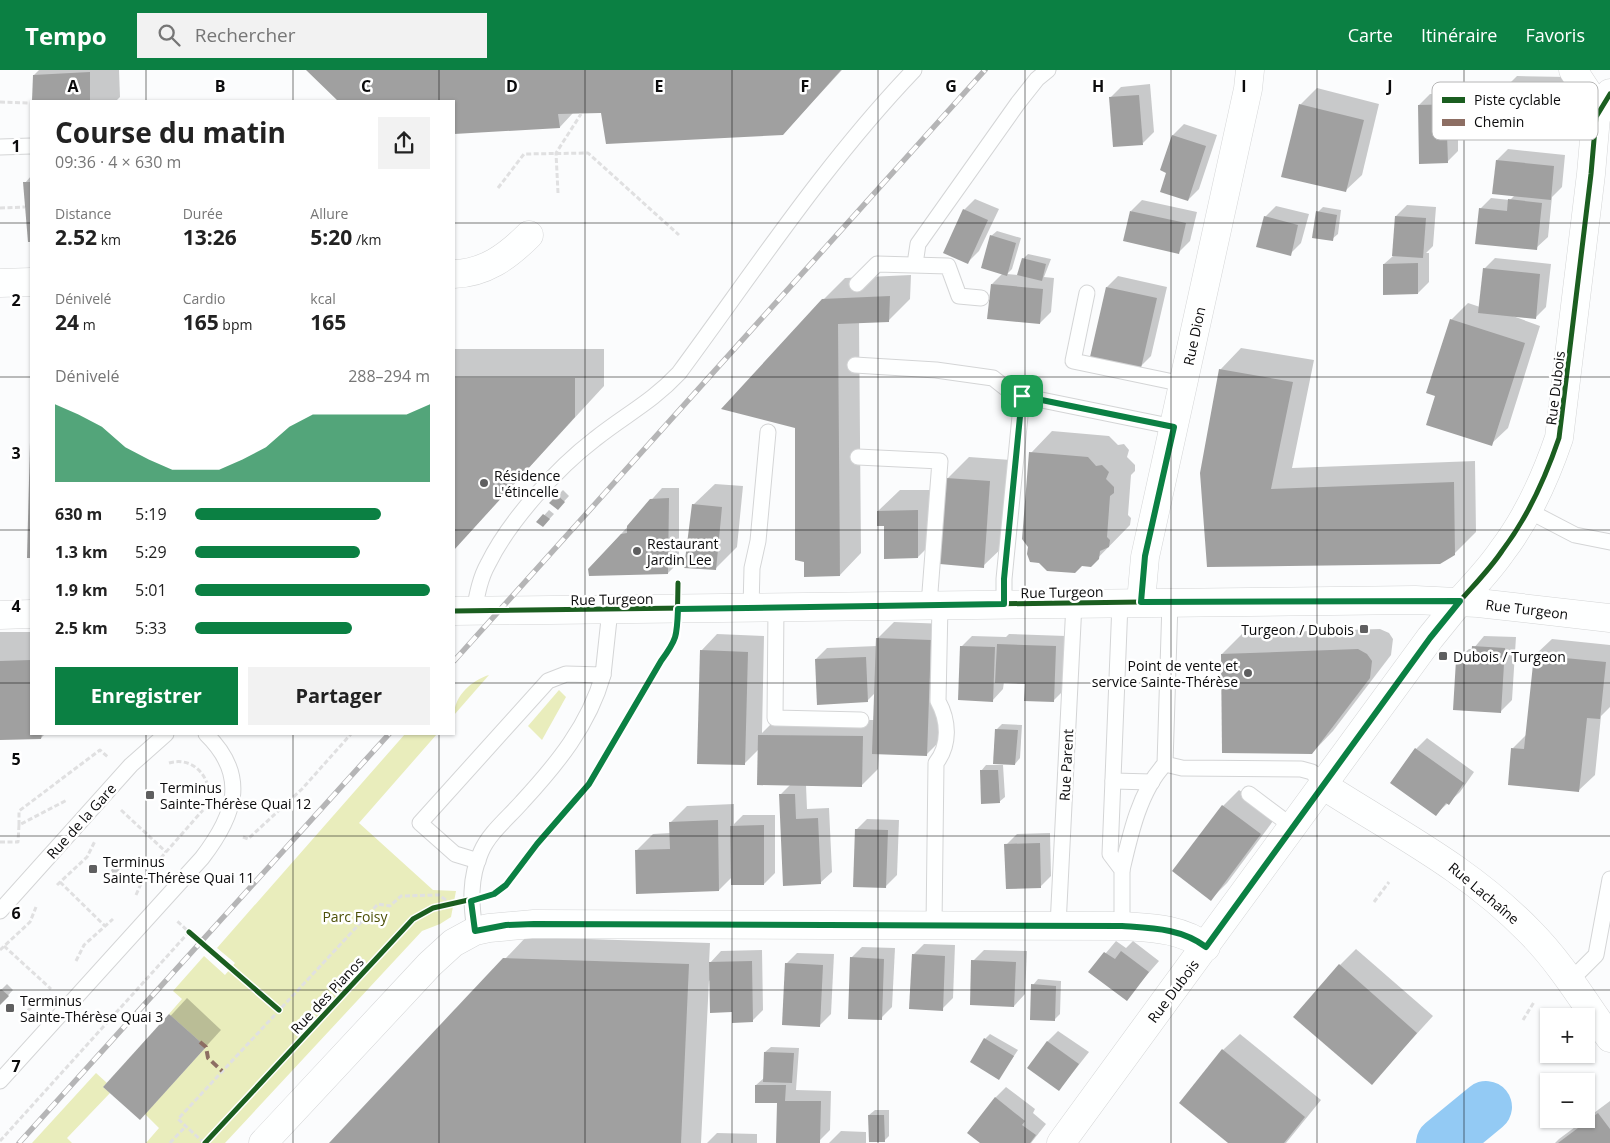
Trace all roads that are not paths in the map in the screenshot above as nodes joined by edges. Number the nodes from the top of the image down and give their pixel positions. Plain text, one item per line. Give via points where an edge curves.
1 (914, 70) edge
2 (1048, 70) edge
3 (1250, 70) edge
4 (1573, 70) edge
5 (1581, 82) edge
6 (1610, 93) edge
7 (1598, 113) edge
8 (1593, 140) edge
9 (0, 146) edge
10 (30, 146) edge
11 (529, 235) dead end
12 (915, 264) junction
13 (455, 274) edge
14 (30, 282) edge
15 (0, 283) edge
16 (857, 284) dead end
17 (1086, 293) dead end
18 (981, 298) dead end
19 (855, 365) dead end
20 (1183, 384) junction
21 (1022, 396) junction
22 (1174, 427) junction
23 (768, 432) dead end
24 (858, 457) dead end
25 (1528, 511) junction
26 (1610, 542) edge
27 (1460, 601) junction
28 (1131, 602) junction
29 (1170, 602) junction
30 (1074, 603) junction
31 (1004, 604) junction
32 (935, 605) junction
33 (763, 607) junction
34 (610, 610) junction
35 (464, 611) edge
36 (30, 614) edge
37 (0, 615) edge
38 (1610, 618) edge
39 (604, 675) junction
40 (861, 720) dead end
41 (165, 735) edge
42 (207, 735) edge
43 (1166, 764) junction
44 (1113, 781) junction
45 (1152, 782) junction
46 (1324, 786) junction
47 (1249, 794) dead end
48 (1293, 827) junction
49 (478, 861) junction
50 (1122, 870) junction
51 (1610, 879) edge
52 (0, 912) edge
53 (934, 926) junction
54 (1058, 926) junction
55 (1122, 926) junction
56 (475, 931) junction
57 (1206, 947) junction
58 (1570, 981) junction
59 (1610, 1038) edge
60 (0, 1081) edge
61 (263, 1143) edge
62 (1061, 1143) edge

1 - 35 lane via 829,167 679,373 638,410 594,439 538,494 488,563
2 - 12 lane via 1018,103 918,244
3 - 20 street, Rue Dion
4 - 5 street
6 - 7 street, Rue Dubois
8 - 25 street, Rue Dubois via 1561,430 1545,478
9 - 10 lane
11 - 13 street via 490,266
12 - 16 lane via 877,264
12 - 18 lane via 948,266 959,296
14 - 15 street
17 - 20 lane via 1073,361
19 - 21 lane via 936,370 993,378 1012,393
20 - 22 street, Rue Dion
21 - 22 lane
21 - 31 lane
22 - 28 street, Rue Dion via 1145,556
23 - 33 lane via 758,541 752,568
24 - 32 lane via 940,461
25 - 26 lane via 1575,535
25 - 27 street, Rue Dubois via 1501,553
27 - 29 street, Rue Turgeon
27 - 38 street, Rue Turgeon
27 - 46 street, Rue Dubois
28 - 29 street, Rue Turgeon
28 - 30 street, Rue Turgeon
28 - 44 lane
29 - 43 lane
30 - 31 street, Rue Turgeon
30 - 54 lane, Rue Parent
31 - 32 street, Rue Turgeon
32 - 33 street, Rue Turgeon
32 - 53 lane via 938,701 946,715 945,751 936,763
33 - 34 street, Rue Turgeon
33 - 40 lane via 775,718
34 - 35 street, Rue Turgeon
34 - 39 lane
36 - 37 street
39 - 49 lane via 577,734 558,761 493,834
39 - 49 lane via 566,674 548,681 420,823 455,854
41 - 52 lane, Rue de la Gare via 131,765
42 - 60 lane via 222,751 233,780 234,798 223,828 202,858
43 - 45 lane
43 - 46 lane via 1182,768 1301,769 1312,772
44 - 45 lane
44 - 50 lane via 1110,854
45 - 50 lane
46 - 48 street, Rue Dubois
46 - 58 street, Rue Lachaîne via 1475,882 1532,933
47 - 48 lane
48 - 57 street, Rue Dubois
49 - 56 lane via 471,890
50 - 55 lane
51 - 58 lane via 1596,955
53 - 54 street
53 - 56 street via 534,924
54 - 55 street
55 - 57 street via 1164,929
56 - 61 street via 453,943 430,964
57 - 62 street, Rue Dubois
58 - 59 street, Rue Lachaîne

